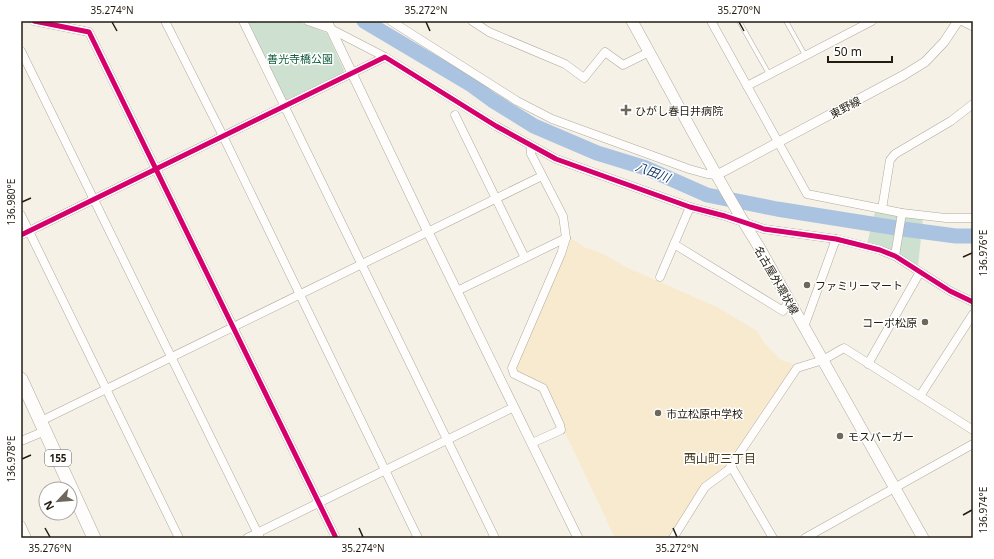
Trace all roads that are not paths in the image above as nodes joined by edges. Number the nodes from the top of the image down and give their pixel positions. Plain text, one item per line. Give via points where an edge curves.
1 (34, 21) edge
2 (166, 21) edge
3 (243, 21) edge
4 (308, 21) edge
5 (391, 21) edge
6 (472, 21) edge
7 (632, 21) edge
8 (711, 21) edge
9 (739, 21) edge
10 (786, 21) edge
11 (958, 21) edge
12 (963, 21) edge
13 (869, 22) edge
14 (329, 25) edge
15 (973, 26) edge
16 (21, 51) edge
17 (649, 52) junction
18 (805, 55) junction
19 (386, 57) junction
20 (352, 74) junction
21 (769, 74) junction
22 (747, 86) junction
23 (973, 104) edge
24 (284, 106) junction
25 (455, 115) dead end
26 (223, 136) junction
27 (779, 143) junction
28 (531, 146) junction
29 (156, 169) junction
30 (542, 176) junction
31 (720, 179) junction
32 (496, 198) junction
33 (94, 199) junction
34 (690, 207) junction
35 (882, 209) junction
36 (21, 214) edge
37 (902, 215) junction
38 (973, 218) edge
39 (744, 222) junction
40 (29, 231) junction
41 (428, 232) junction
42 (21, 236) edge
43 (566, 238) junction
44 (836, 239) junction
45 (674, 244) junction
46 (895, 256) junction
47 (525, 258) junction
48 (361, 265) junction
49 (920, 272) junction
50 (660, 277) dead end
51 (457, 291) junction
52 (299, 295) junction
53 (789, 300) junction
54 (973, 302) edge
55 (973, 314) edge
56 (233, 327) junction
57 (804, 327) junction
58 (171, 358) junction
59 (823, 360) junction
60 (868, 364) junction
61 (21, 379) edge
62 (106, 389) junction
63 (920, 396) junction
64 (514, 407) junction
65 (43, 426) junction
66 (973, 430) edge
67 (447, 440) junction
68 (21, 441) edge
69 (532, 443) junction
70 (973, 444) edge
71 (731, 466) junction
72 (385, 471) junction
73 (895, 488) junction
74 (319, 502) junction
75 (21, 526) edge
76 (258, 535) edge
77 (27, 538) edge
78 (94, 538) edge
79 (179, 538) edge
80 (247, 538) edge
81 (336, 538) edge
82 (418, 538) edge
83 (495, 538) edge
84 (578, 538) edge
85 (673, 538) edge
86 (773, 538) edge
87 (805, 538) edge
88 (923, 538) edge

1 - 29 street via 90,32
2 - 26 street
3 - 24 street
4 - 14 street
5 - 31 street via 517,101 552,119
6 - 17 street via 489,32 565,64 584,78 606,52 623,65
7 - 17 main road, 名古屋外環状線
8 - 22 street
9 - 21 lane
10 - 18 lane
11 - 27 street, 東野線 via 944,42 925,62 904,76
12 - 15 street
13 - 18 street
14 - 19 street
14 - 20 street
16 - 33 street
17 - 31 main road, 名古屋外環状線
18 - 21 street
19 - 20 street
19 - 28 street
20 - 24 street
20 - 41 street
21 - 22 street
22 - 27 street
23 - 35 street via 946,124 895,154 890,160
24 - 26 street
24 - 48 street
25 - 32 street
26 - 29 street
26 - 52 street
27 - 31 street, 東野線
27 - 35 street via 807,194
28 - 30 street via 531,154
28 - 34 street via 556,158
29 - 33 street
29 - 56 street
30 - 32 street
30 - 43 street via 563,216
31 - 39 main road, 名古屋外環状線
32 - 41 street
32 - 47 street
33 - 40 street
33 - 58 street
34 - 39 street
34 - 45 street
35 - 37 street
36 - 40 street
37 - 38 street
37 - 46 street
39 - 44 street via 764,229
39 - 53 main road, 名古屋外環状線
40 - 42 street
40 - 62 street
41 - 48 street
41 - 51 street
43 - 47 street
43 - 69 street via 512,368 514,374 543,388 560,425 561,430
44 - 46 street
44 - 57 street
45 - 50 street
45 - 53 street via 783,311
46 - 49 street
47 - 51 street
48 - 52 street
48 - 67 street
49 - 54 street
49 - 60 street
51 - 64 street
52 - 56 street
52 - 72 street
53 - 57 main road, 名古屋外環状線
55 - 63 street
56 - 58 street
56 - 74 street
57 - 59 main road, 名古屋外環状線
58 - 62 street
58 - 76 street
59 - 60 street via 844,348
59 - 71 street via 797,368
59 - 73 main road, 名古屋外環状線
60 - 63 street
61 - 65 highway, 155
62 - 65 street
62 - 79 street
63 - 66 street
64 - 67 street
64 - 69 street
65 - 68 street
65 - 78 highway, 155
67 - 72 street
67 - 83 street
69 - 84 street
70 - 73 street
71 - 85 street via 705,487
71 - 86 street
72 - 74 street
72 - 82 street
73 - 87 street
73 - 88 main road, 名古屋外環状線
74 - 76 street
74 - 81 street
75 - 77 street
76 - 80 street

